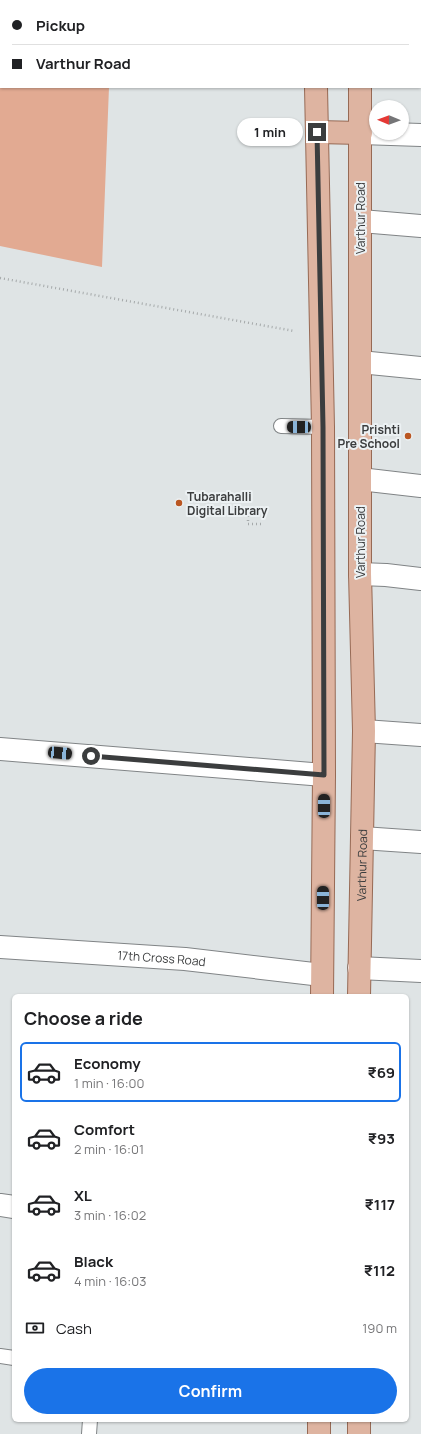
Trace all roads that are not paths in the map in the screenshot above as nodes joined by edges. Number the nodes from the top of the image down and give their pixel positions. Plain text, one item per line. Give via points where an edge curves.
1 (316, 88) edge
2 (360, 88) edge
3 (317, 132) junction
4 (360, 133) junction
5 (421, 136) edge
6 (360, 222) junction
7 (421, 226) edge
8 (360, 362) junction
9 (421, 368) edge
10 (281, 426) dead end
11 (323, 427) junction
12 (360, 479) junction
13 (421, 486) edge
14 (360, 574) junction
15 (421, 578) edge
16 (364, 731) junction
17 (421, 735) edge
18 (0, 749) edge
19 (324, 775) junction
20 (362, 838) junction
21 (421, 842) edge
22 (0, 947) edge
23 (360, 968) junction
24 (421, 972) edge
25 (322, 986) edge
26 (359, 994) edge
27 (0, 1205) edge
28 (12, 1207) edge
29 (0, 1356) edge
30 (12, 1358) edge
31 (90, 1422) edge
32 (319, 1422) edge
33 (359, 1422) edge
34 (89, 1434) edge
35 (319, 1434) edge
36 (359, 1434) edge

1 - 3 main road
2 - 4 main road, Varthur Road
3 - 4 main road
3 - 11 main road
4 - 5 street
4 - 6 main road, Varthur Road
6 - 7 street
6 - 8 main road, Varthur Road
8 - 9 street
8 - 12 main road, Varthur Road
10 - 11 lane
11 - 19 main road
12 - 13 street
12 - 14 main road, Varthur Road
14 - 15 street
14 - 16 main road, Varthur Road
16 - 17 street
16 - 20 main road, Varthur Road
18 - 19 street
19 - 25 main road
20 - 21 street
20 - 23 main road, Varthur Road
22 - 25 street, 17th Cross Road via 185,959
23 - 24 street
23 - 26 main road, Varthur Road
27 - 28 street
29 - 30 lane
31 - 34 lane
32 - 35 main road
33 - 36 main road

